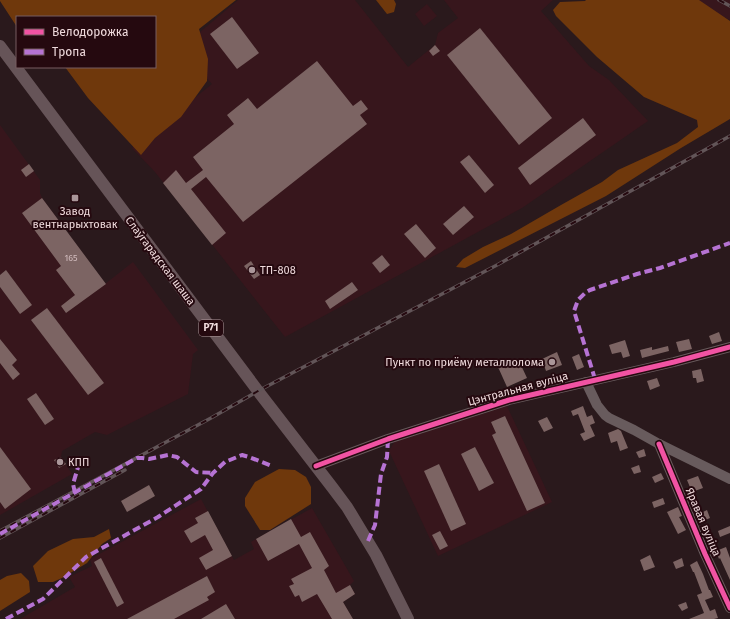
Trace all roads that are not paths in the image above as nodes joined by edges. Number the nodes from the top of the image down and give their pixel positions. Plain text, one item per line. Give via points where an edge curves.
1 (0, 46) edge
2 (16, 67) edge
3 (17, 68) edge
4 (730, 347) edge
5 (586, 382) junction
6 (659, 444) junction
7 (316, 466) junction
8 (730, 479) edge
9 (730, 608) edge
10 (408, 619) edge

1 - 2 main road, Слаўгарадская шаша / Р71
3 - 7 main road, Слаўгарадская шаша / Р71
4 - 5 street, Цэнтральная вуліца
5 - 6 street via 604,415
5 - 7 street, Цэнтральная вуліца via 509,400 388,439
6 - 8 street
6 - 9 street, Яравая вуліца
7 - 10 main road, Слаўгарадская шаша / Р71 via 362,531

